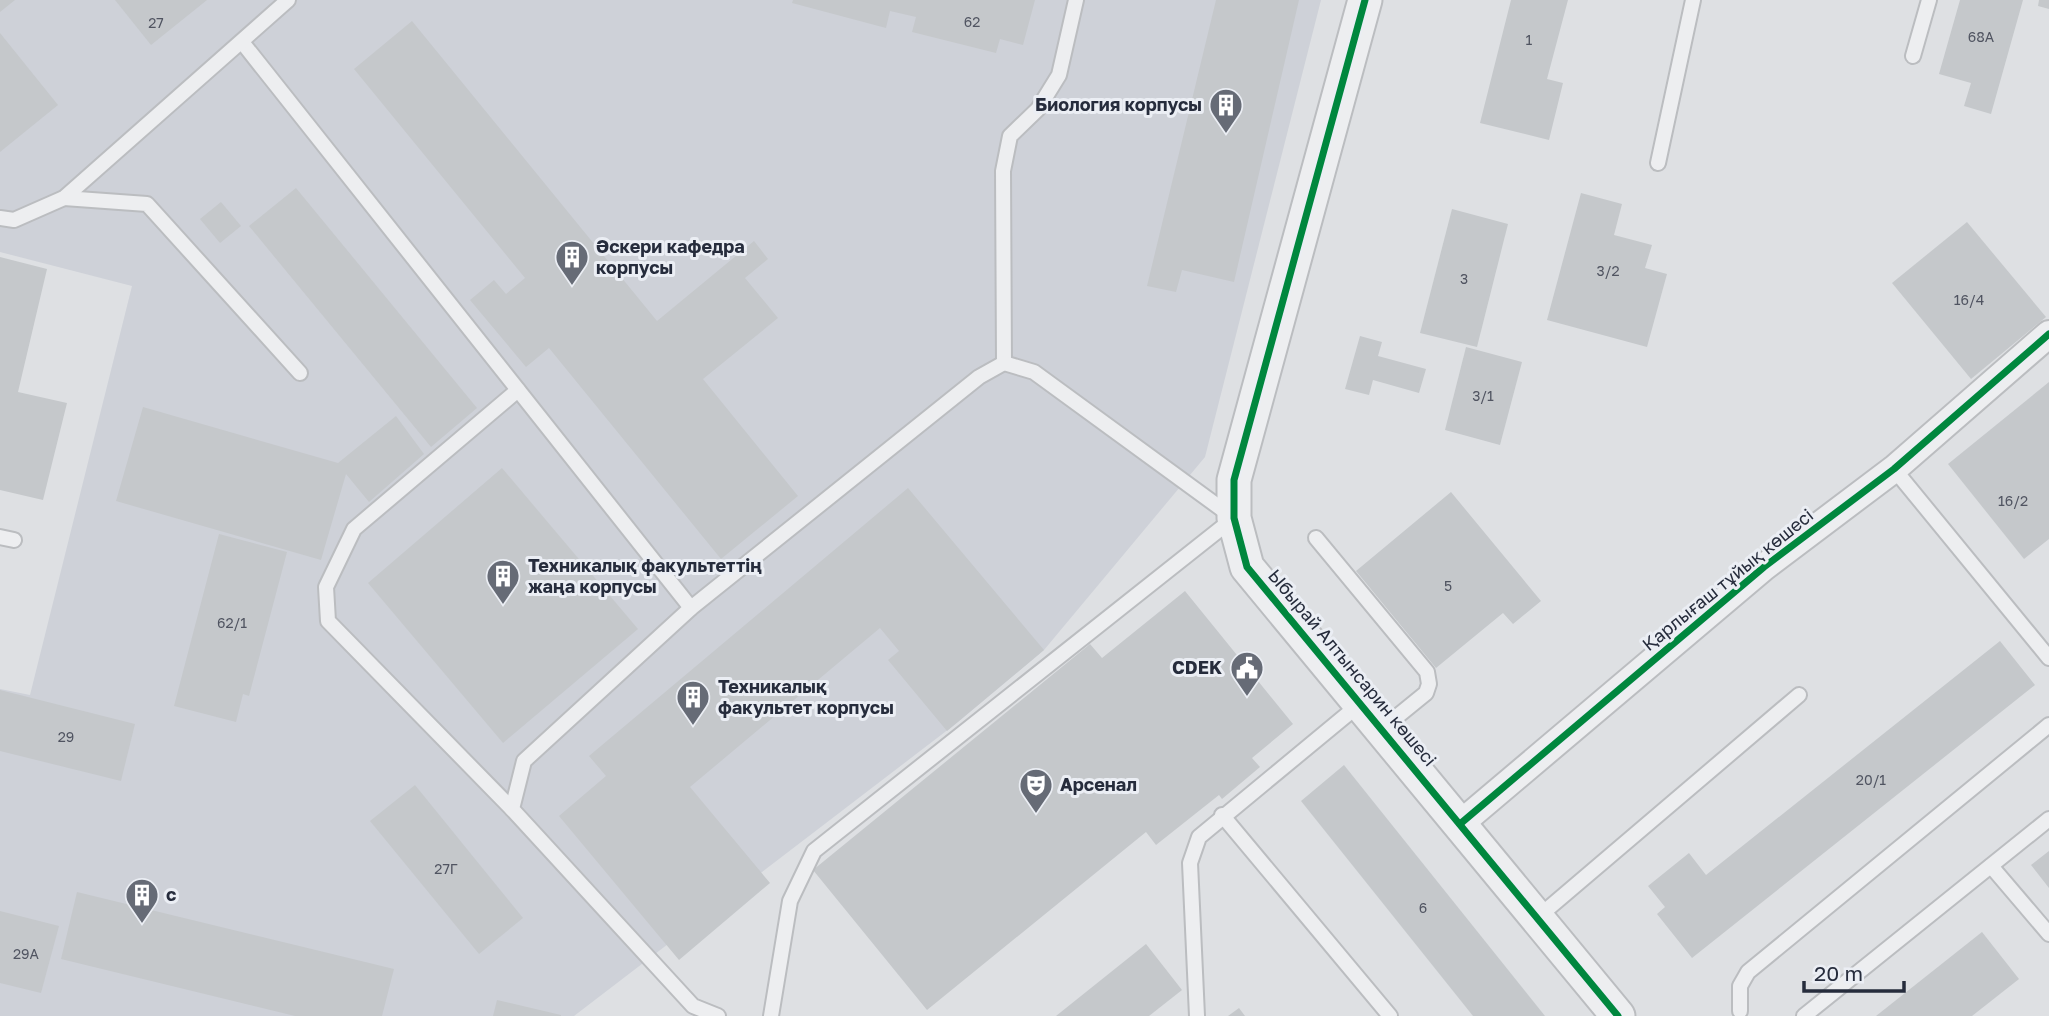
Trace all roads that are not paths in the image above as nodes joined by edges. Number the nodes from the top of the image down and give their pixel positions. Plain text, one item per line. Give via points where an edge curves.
1 (288, 0) edge
2 (1076, 0) edge
3 (1365, 0) edge
4 (1693, 0) edge
5 (1928, 0) edge
6 (242, 42) junction
7 (1913, 56) dead end
8 (1658, 163) dead end
9 (64, 198) junction
10 (0, 218) edge
11 (2049, 334) edge
12 (1004, 363) junction
13 (300, 373) dead end
14 (519, 390) junction
15 (1894, 469) junction
16 (1234, 518) junction
17 (1316, 538) dead end
18 (691, 608) junction
19 (2049, 658) edge
20 (1799, 695) dead end
21 (1362, 702) junction
22 (2049, 725) edge
23 (1383, 728) junction
24 (512, 809) junction
25 (1222, 815) junction
26 (2049, 820) edge
27 (1460, 824) junction
28 (1991, 866) junction
29 (1537, 918) junction
30 (2049, 933) edge
31 (1740, 1014) edge
32 (718, 1016) edge
33 (771, 1016) edge
34 (1197, 1016) edge
35 (1390, 1016) edge
36 (1618, 1016) edge
37 (1804, 1016) edge

1 - 6 lane
2 - 12 lane via 1059,75 1038,109 1010,136 1003,171
3 - 16 street, Ыбырай Алтынсарин көшесі via 1234,480
4 - 8 lane
5 - 7 lane
6 - 9 lane
6 - 14 lane
9 - 10 lane via 14,220
9 - 13 lane via 147,204
11 - 15 street, Қарлығаш тұйық көшесі
12 - 16 lane via 1034,372
12 - 18 lane via 979,377
14 - 18 lane
14 - 24 lane via 354,529 326,587 328,621
15 - 19 lane
15 - 27 street, Қарлығаш тұйық көшесі via 1764,567
16 - 21 street, Ыбырай Алтынсарин көшесі via 1247,567
16 - 33 lane via 814,851 790,901
17 - 23 lane via 1427,672 1426,693
18 - 24 lane via 524,761
20 - 29 lane
21 - 23 street, Ыбырай Алтынсарин көшесі
21 - 25 lane
22 - 31 lane via 1748,972 1740,986
23 - 27 street, Ыбырай Алтынсарин көшесі
24 - 32 lane via 693,1006
25 - 34 lane via 1199,837 1189,863
25 - 35 lane
26 - 28 lane
27 - 29 street, Ыбырай Алтынсарин көшесі
28 - 30 lane
28 - 37 lane
29 - 36 street, Ыбырай Алтынсарин көшесі

